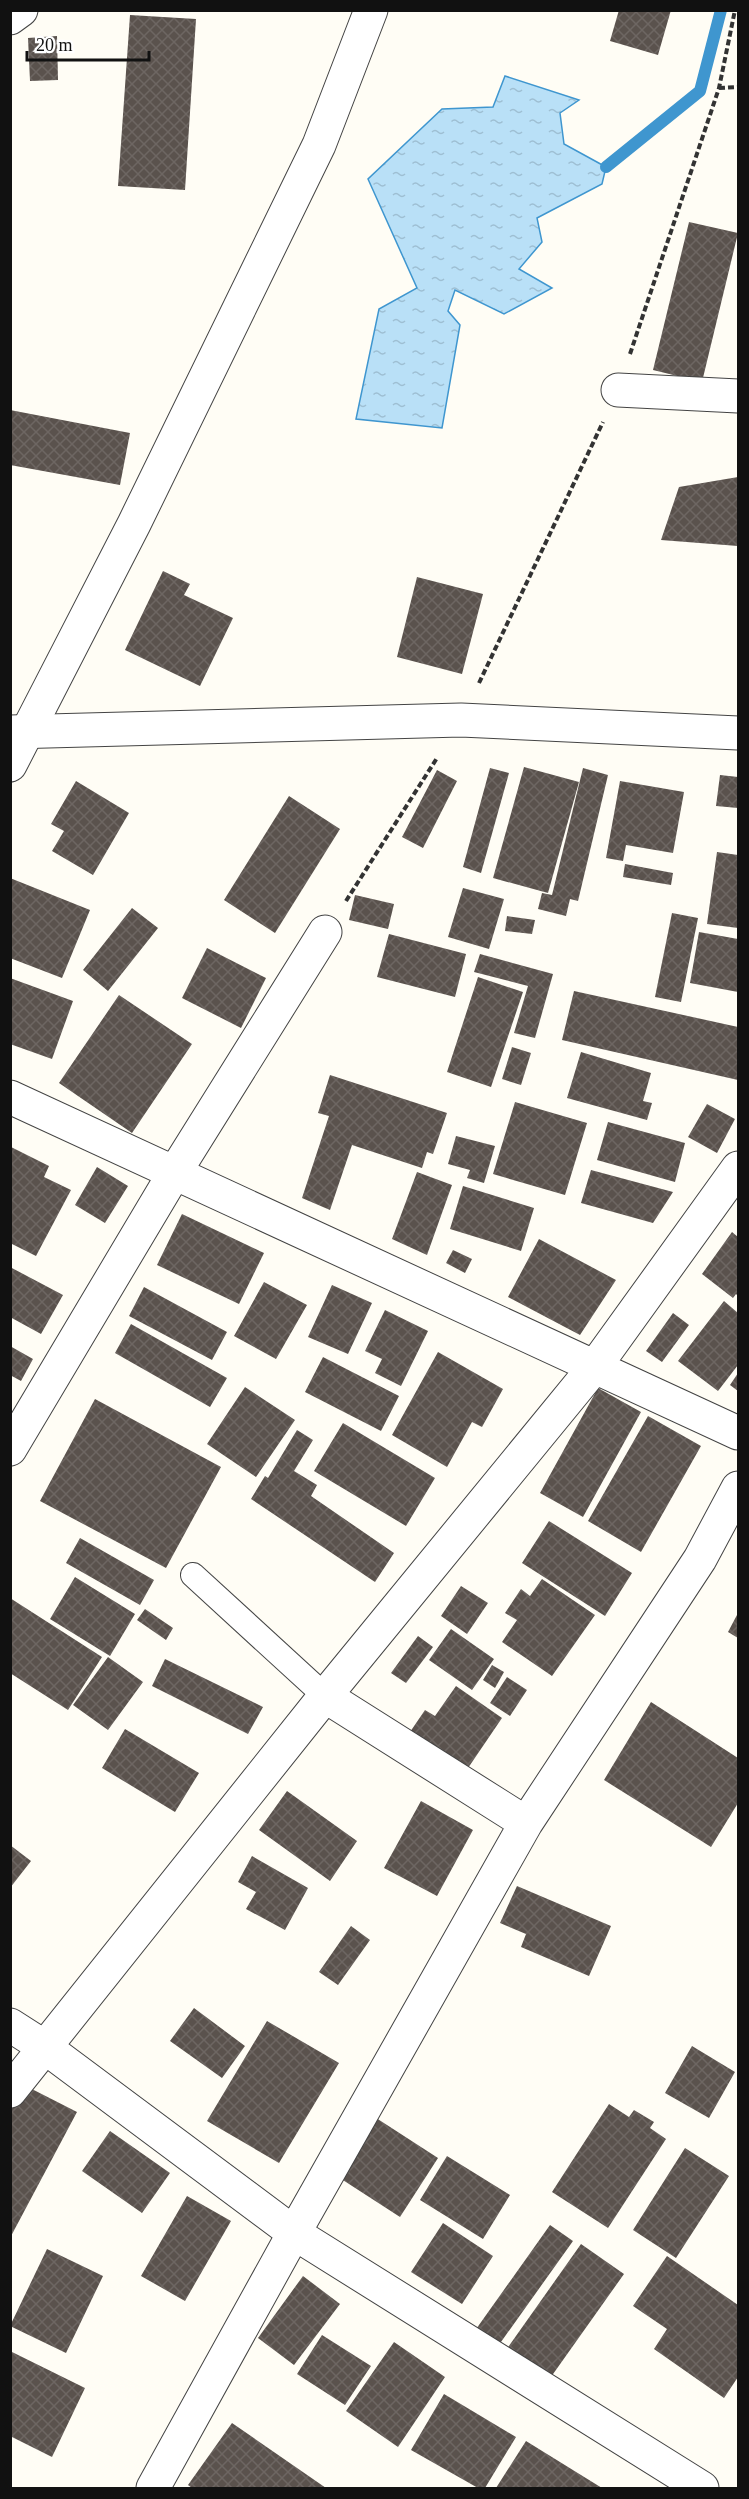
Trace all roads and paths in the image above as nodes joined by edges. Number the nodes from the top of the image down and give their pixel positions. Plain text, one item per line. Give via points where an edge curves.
1 (21, 10) edge
2 (371, 10) edge
3 (735, 10) edge
4 (10, 18) edge
5 (738, 87) edge
6 (719, 88) junction
7 (618, 390) junction
8 (738, 396) edge
9 (461, 720) junction
10 (20, 731) edge
11 (738, 733) edge
12 (10, 765) edge
13 (326, 932) joint
14 (10, 1097) edge
15 (738, 1167) edge
16 (176, 1172) junction
17 (596, 1365) junction
18 (738, 1433) edge
19 (10, 1449) edge
20 (738, 1488) edge
21 (193, 1575) dead end
22 (325, 1696) junction
23 (526, 1823) junction
24 (10, 2025) edge
25 (46, 2048) junction
26 (10, 2091) edge
27 (294, 2233) junction
28 (153, 2488) edge
29 (702, 2488) edge

1 - 4 street
2 - 10 street via 319,145
3 - 6 path
5 - 6 path
6 - 7 path
7 - 8 street
7 - 9 path
9 - 10 street
9 - 11 street
9 - 13 path
10 - 12 street
13 - 16 street
14 - 16 street
15 - 17 street
16 - 17 street
16 - 19 street
17 - 18 street
17 - 22 street
20 - 23 street via 700,1559
21 - 22 lane
22 - 23 street
22 - 25 street
23 - 27 street
24 - 25 street
25 - 26 street
25 - 27 street
27 - 28 street
27 - 29 street

